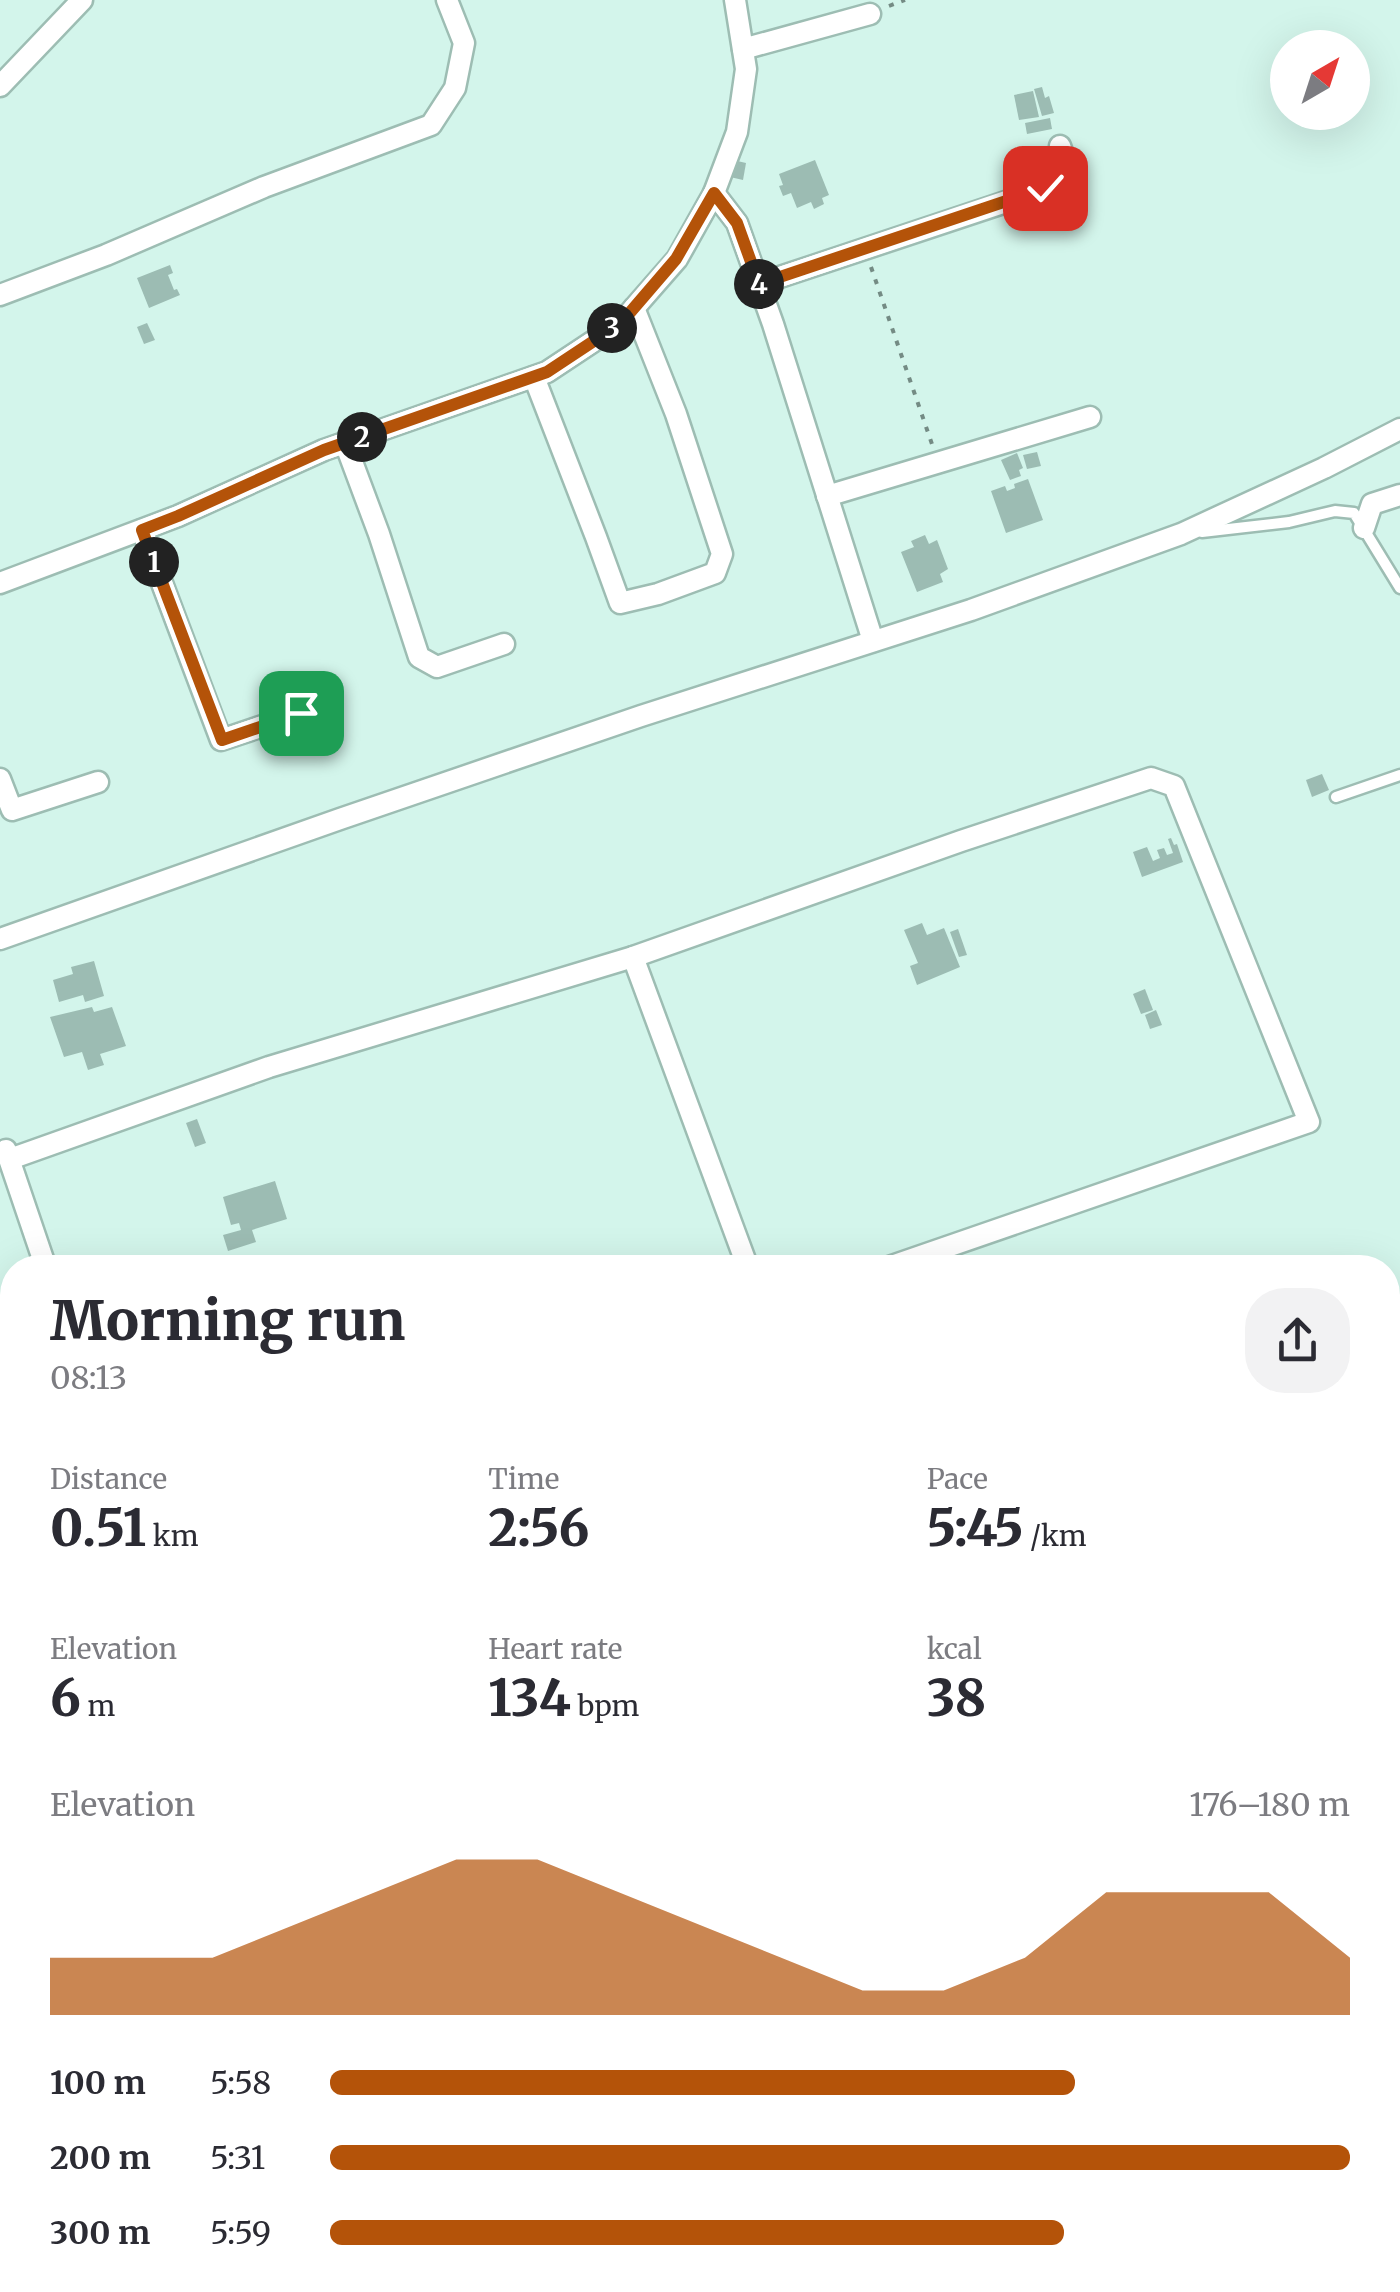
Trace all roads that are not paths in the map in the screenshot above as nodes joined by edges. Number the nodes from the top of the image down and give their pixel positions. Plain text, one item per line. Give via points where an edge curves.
1 (82, 0) edge
2 (448, 0) edge
3 (735, 0) edge
4 (870, 14) dead end
5 (743, 49) junction
6 (0, 86) edge
7 (1060, 146) dead end
8 (714, 193) junction
9 (759, 284) junction
10 (0, 295) edge
11 (634, 308) junction
12 (534, 377) junction
13 (1090, 417) dead end
14 (1400, 429) edge
15 (345, 443) junction
16 (1400, 495) edge
17 (827, 496) junction
18 (1364, 528) junction
19 (142, 530) junction
20 (1181, 534) junction
21 (0, 583) edge
22 (1400, 588) edge
23 (873, 641) junction
24 (504, 644) dead end
25 (301, 713) dead end
26 (1400, 775) edge
27 (0, 779) edge
28 (98, 782) dead end
29 (1336, 797) dead end
30 (0, 939) edge
31 (633, 957) junction
32 (5, 1156) edge
33 (41, 1255) edge
34 (743, 1255) edge
35 (924, 1255) edge

1 - 6 street
2 - 10 street via 464,42 456,88 430,126
3 - 5 street
4 - 5 street
5 - 8 street via 737,132
7 - 9 street via 1064,156 1045,188
8 - 9 street via 737,223
8 - 11 street via 676,259
9 - 17 street
11 - 12 street
11 - 12 street via 722,554 715,572 620,604
12 - 15 street
13 - 17 street
14 - 20 street
15 - 19 street
15 - 24 street via 419,657 437,667
16 - 18 street via 1372,504
17 - 23 street
18 - 20 lane via 1354,513 1335,510
18 - 22 lane
19 - 21 street
19 - 25 street via 222,740
20 - 23 street
23 - 30 street
26 - 29 lane
27 - 28 street via 12,810
31 - 32 street via 269,1067
31 - 34 street
31 - 35 street via 1151,778 1174,786 1308,1122
32 - 33 street

